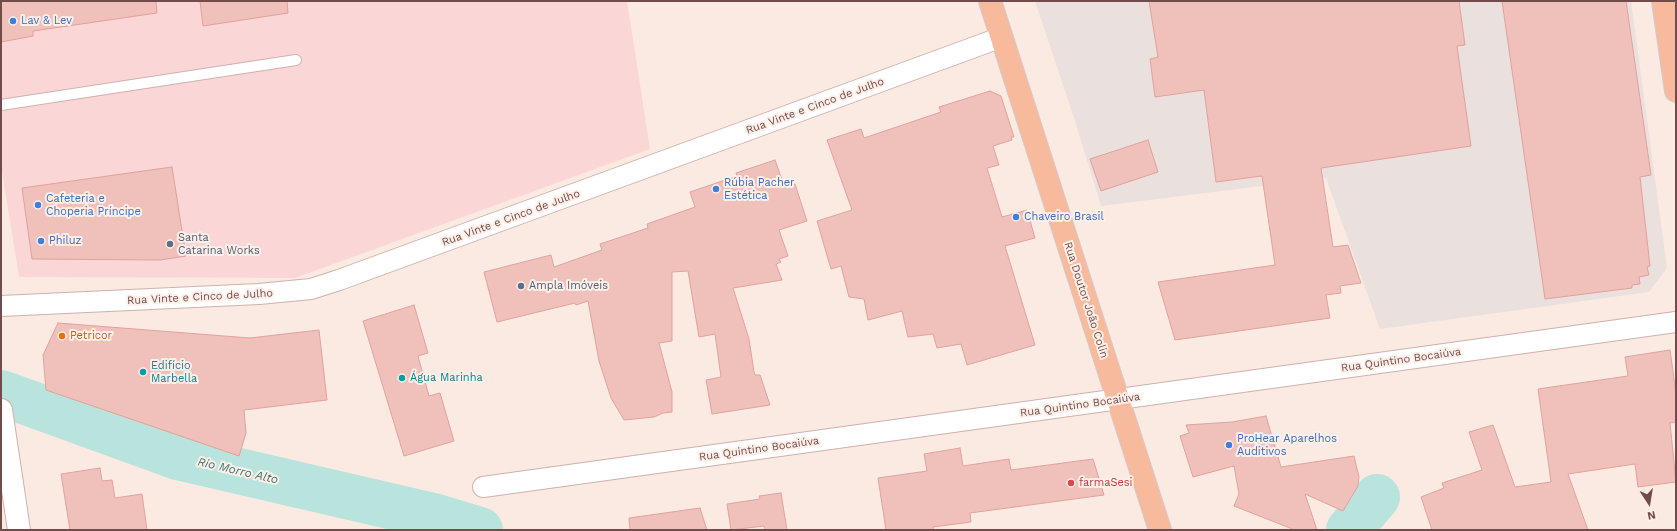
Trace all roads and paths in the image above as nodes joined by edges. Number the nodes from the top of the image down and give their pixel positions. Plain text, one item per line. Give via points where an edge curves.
1 (990, 1) edge
2 (1663, 1) edge
3 (1002, 37) junction
4 (296, 60) dead end
5 (1676, 91) edge
6 (1, 105) edge
7 (1, 306) edge
8 (1676, 322) edge
9 (1119, 400) junction
10 (3, 434) edge
11 (483, 487) dead end
12 (19, 530) edge
13 (1160, 530) edge

1 - 3 main road, Rua Doutor João Colin
2 - 5 main road
3 - 7 street, Rua Vinte e Cinco de Julho via 311,289 259,294
3 - 9 main road, Rua Doutor João Colin
4 - 6 lane
8 - 9 street, Rua Quintino Bocaiúva
9 - 11 street, Rua Quintino Bocaiúva
9 - 13 main road, Rua Doutor João Colin
10 - 12 main road

